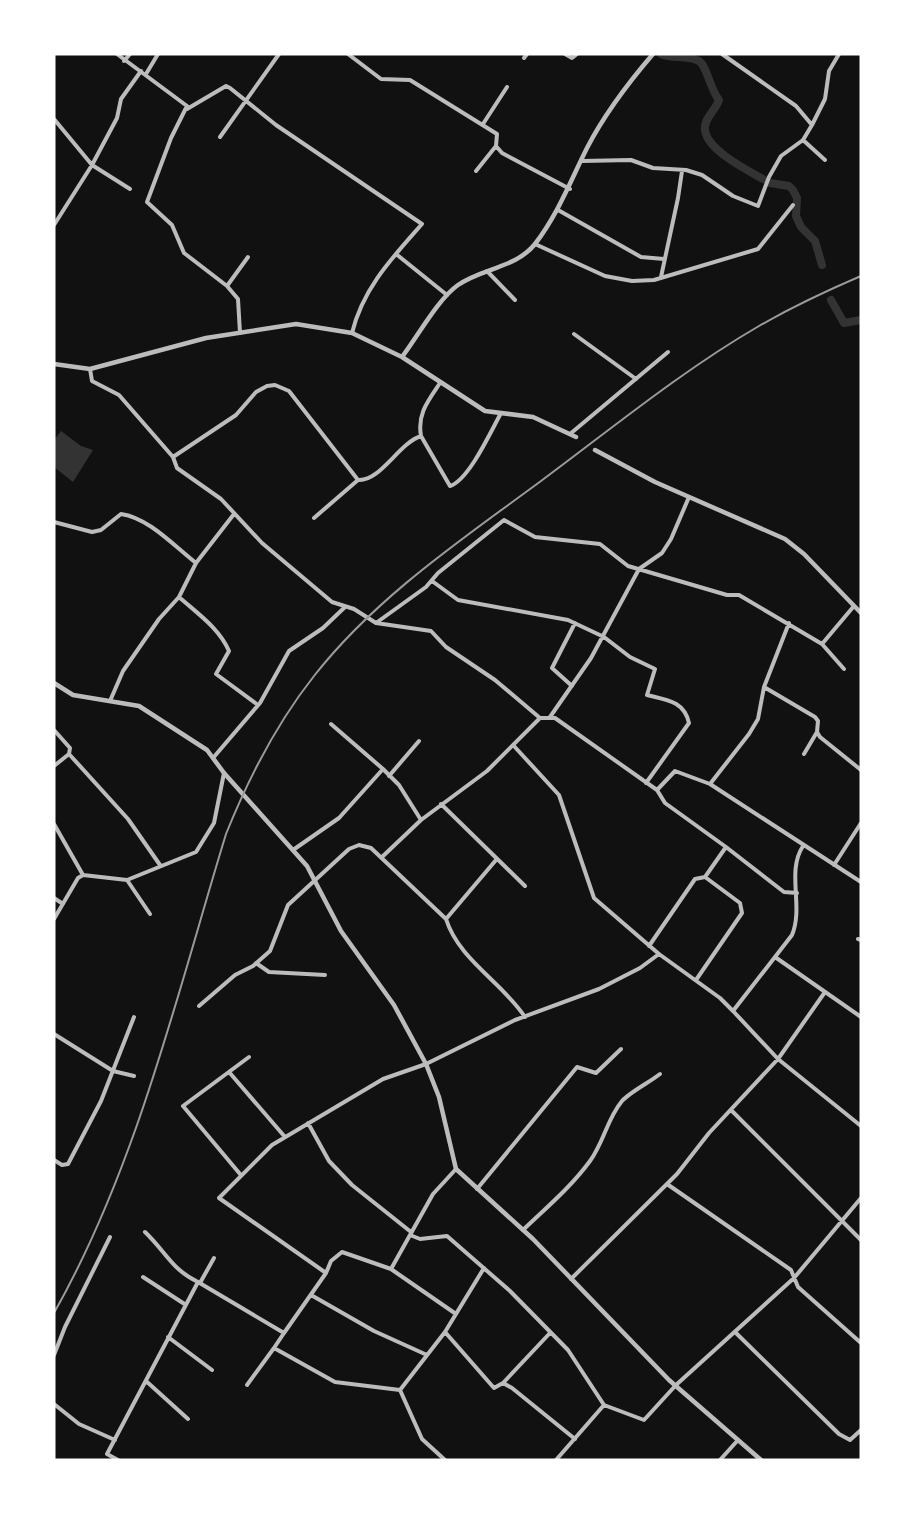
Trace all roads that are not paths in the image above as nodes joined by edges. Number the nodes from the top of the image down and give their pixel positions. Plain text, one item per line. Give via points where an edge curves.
1 (117, 54) edge
2 (130, 54) edge
3 (158, 54) edge
4 (279, 54) edge
5 (348, 54) edge
6 (565, 54) edge
7 (577, 54) edge
8 (653, 54) edge
9 (722, 54) edge
10 (839, 54) edge
11 (124, 61) junction
12 (143, 72) junction
13 (507, 87) dead end
14 (246, 103) junction
15 (187, 109) junction
16 (54, 119) edge
17 (483, 124) junction
18 (813, 125) junction
19 (219, 138) dead end
20 (803, 140) junction
21 (496, 146) junction
22 (825, 160) dead end
23 (582, 161) junction
24 (92, 165) junction
25 (476, 171) dead end
26 (682, 171) junction
27 (130, 189) dead end
28 (570, 189) junction
29 (793, 205) dead end
30 (558, 210) junction
31 (54, 225) edge
32 (535, 244) junction
33 (396, 254) junction
34 (248, 257) dead end
35 (664, 259) junction
36 (487, 271) junction
37 (661, 278) junction
38 (227, 286) junction
39 (447, 295) junction
40 (515, 300) dead end
41 (240, 333) junction
42 (352, 333) junction
43 (574, 334) dead end
44 (668, 352) dead end
45 (402, 357) junction
46 (54, 364) edge
47 (90, 369) junction
48 (636, 379) junction
49 (440, 383) junction
50 (501, 413) junction
51 (570, 434) junction
52 (421, 436) junction
53 (576, 437) dead end
54 (595, 450) dead end
55 (173, 457) junction
56 (357, 480) junction
57 (689, 497) junction
58 (234, 514) junction
59 (314, 518) dead end
60 (54, 522) edge
61 (196, 563) junction
62 (639, 569) junction
63 (432, 580) junction
64 (179, 597) junction
65 (855, 605) junction
66 (345, 606) junction
67 (861, 614) edge
68 (376, 623) junction
69 (575, 623) junction
70 (789, 624) junction
71 (604, 637) junction
72 (822, 644) junction
73 (844, 669) dead end
74 (54, 683) edge
75 (572, 686) junction
76 (764, 687) junction
77 (110, 701) junction
78 (258, 705) junction
79 (540, 718) junction
80 (550, 718) junction
81 (332, 724) dead end
82 (54, 730) edge
83 (817, 732) junction
84 (419, 741) dead end
85 (513, 745) junction
86 (69, 754) junction
87 (804, 754) dead end
88 (213, 758) junction
89 (54, 766) edge
90 (382, 769) junction
91 (861, 770) edge
92 (224, 774) junction
93 (389, 776) junction
94 (646, 783) junction
95 (710, 784) junction
96 (657, 790) junction
97 (441, 804) junction
98 (421, 820) junction
99 (861, 823) edge
100 (54, 824) edge
101 (803, 846) junction
102 (726, 847) junction
103 (293, 850) junction
104 (382, 857) junction
105 (496, 860) junction
106 (834, 864) junction
107 (159, 865) junction
108 (83, 875) junction
109 (705, 877) junction
110 (127, 880) junction
111 (315, 881) junction
112 (861, 882) edge
113 (525, 886) dead end
114 (797, 893) junction
115 (54, 898) edge
116 (63, 904) junction
117 (150, 914) dead end
118 (54, 919) edge
119 (446, 919) junction
120 (650, 946) junction
121 (659, 954) junction
122 (775, 957) junction
123 (256, 963) junction
124 (325, 975) dead end
125 (696, 980) junction
126 (825, 992) junction
127 (199, 1006) dead end
128 (733, 1011) junction
129 (134, 1017) dead end
130 (525, 1017) junction
131 (861, 1017) edge
132 (54, 1034) edge
133 (621, 1049) dead end
134 (249, 1057) dead end
135 (778, 1059) junction
136 (426, 1064) junction
137 (113, 1071) junction
138 (230, 1072) junction
139 (660, 1074) dead end
140 (134, 1076) dead end
141 (731, 1110) junction
142 (308, 1123) junction
143 (861, 1126) edge
144 (285, 1137) junction
145 (54, 1160) edge
146 (456, 1169) junction
147 (240, 1174) junction
148 (667, 1184) junction
149 (477, 1189) junction
150 (861, 1198) edge
151 (843, 1221) junction
152 (523, 1230) junction
153 (145, 1232) dead end
154 (410, 1234) junction
155 (110, 1237) dead end
156 (861, 1240) edge
157 (214, 1258) dead end
158 (484, 1268) junction
159 (391, 1269) junction
160 (326, 1273) junction
161 (143, 1277) dead end
162 (794, 1278) junction
163 (571, 1279) junction
164 (199, 1283) junction
165 (311, 1295) junction
166 (186, 1305) junction
167 (456, 1314) junction
168 (445, 1332) junction
169 (284, 1333) junction
170 (550, 1333) junction
171 (736, 1334) junction
172 (168, 1337) junction
173 (861, 1343) edge
174 (274, 1348) junction
175 (54, 1355) edge
176 (427, 1355) junction
177 (212, 1370) dead end
178 (146, 1381) junction
179 (503, 1383) junction
180 (247, 1385) dead end
181 (676, 1385) junction
182 (400, 1390) junction
183 (54, 1404) edge
184 (604, 1406) junction
185 (188, 1419) dead end
186 (861, 1430) edge
187 (574, 1438) junction
188 (115, 1440) junction
189 (738, 1440) junction
190 (118, 1460) edge
191 (447, 1460) edge
192 (556, 1460) edge
193 (720, 1460) edge
194 (761, 1460) edge

1 - 11 street
2 - 11 street
3 - 12 street
4 - 14 street via 250,91
5 - 17 street via 381,79 410,80
6 - 7 street via 572,58
8 - 23 street via 614,106
9 - 18 street via 796,106
10 - 18 street
11 - 12 street
12 - 15 street via 177,96
12 - 24 street via 121,99 117,118
13 - 17 street
14 - 15 street via 226,86
14 - 19 street
14 - 33 street via 422,224
15 - 38 street via 171,138 147,202 172,225 184,253
16 - 24 street
17 - 21 street via 497,134
18 - 20 street
20 - 22 street
20 - 26 street via 781,156 758,206 733,196 702,175
21 - 25 street
21 - 28 street via 502,153
23 - 26 street via 631,160
23 - 28 street
24 - 27 street
24 - 31 street
26 - 35 street
28 - 30 street
29 - 37 street via 758,249
30 - 32 street
30 - 35 street via 641,257
32 - 36 street via 527,254
32 - 37 street via 618,280
33 - 39 street
33 - 42 street via 358,308
34 - 38 street
35 - 37 street
36 - 39 street via 469,278
36 - 40 street
38 - 41 street via 238,299
39 - 45 street
41 - 42 street via 296,324
41 - 47 street via 206,338
42 - 45 street
43 - 48 street
44 - 48 street
45 - 49 street
46 - 47 street
47 - 55 street via 92,381 119,395
48 - 51 street
49 - 50 street via 484,411
49 - 52 street via 421,412
50 - 51 street via 533,417
50 - 52 street via 457,484 450,486
51 - 53 street
52 - 56 street via 404,446 370,478
54 - 57 street
55 - 56 street via 236,415 256,392 275,385 289,391
55 - 58 street via 177,468 221,499
56 - 59 street
57 - 62 street via 662,553
57 - 65 street via 784,539
58 - 61 street
58 - 66 street via 308,584 332,602
60 - 61 street via 92,532 101,530 121,514 128,515
61 - 64 street
62 - 63 street via 618,560 600,544 535,537 504,520
62 - 70 street via 727,595 739,595
62 - 71 street
63 - 68 street
63 - 69 street via 458,600 552,615
64 - 77 street via 123,671
64 - 78 street via 217,630 229,651 216,674
65 - 67 street
65 - 72 street
66 - 68 street
66 - 78 street via 323,628 289,651
68 - 79 street via 431,632
69 - 71 street
69 - 75 street via 552,668
70 - 72 street
70 - 76 street
71 - 75 street
71 - 94 street via 630,657 655,669 646,695 677,703 686,710 689,723
72 - 73 street
74 - 77 street via 73,695
75 - 80 street
76 - 83 street via 815,717
76 - 95 street via 754,726
77 - 88 street via 139,706 207,750
78 - 88 street
79 - 80 street
79 - 85 street
80 - 94 street
81 - 90 street
82 - 86 street via 69,744
83 - 87 street
83 - 91 street
84 - 93 street
85 - 97 street via 487,771
85 - 120 street via 559,795 594,898
86 - 89 street
86 - 107 street via 128,819
88 - 92 street
90 - 93 street
90 - 103 street via 339,818
92 - 103 street
92 - 107 street via 214,823 198,850
93 - 98 street
94 - 96 street
95 - 96 street via 675,771
95 - 101 street
96 - 102 street via 665,803
97 - 98 street
97 - 105 street
98 - 104 street
99 - 106 street
100 - 108 street
101 - 106 street
101 - 114 street via 795,861
102 - 109 street
102 - 114 street via 784,892
103 - 111 street
104 - 111 street via 359,845 349,849
104 - 119 street
105 - 113 street
105 - 119 street
106 - 112 street
107 - 110 street
108 - 110 street
108 - 116 street
109 - 120 street via 695,879
109 - 125 street via 743,908
110 - 117 street
111 - 123 street via 288,904 270,951
111 - 136 street via 341,931 394,1005
114 - 122 street via 797,924
115 - 116 street
116 - 118 street
119 - 130 street via 477,966
120 - 121 street
121 - 125 street
121 - 130 street via 599,989
122 - 126 street
122 - 128 street
123 - 124 street via 269,972
123 - 127 street via 235,975
125 - 128 street
126 - 131 street
126 - 135 street
128 - 135 street
129 - 137 street
130 - 136 street
132 - 137 street
133 - 149 street via 596,1073 577,1067
134 - 138 street
135 - 141 street
135 - 143 street
136 - 142 street via 383,1079
136 - 146 street via 439,1097
137 - 140 street
137 - 145 street via 68,1164 62,1166
138 - 144 street
138 - 147 street via 183,1106
139 - 152 street via 624,1099 591,1160 573,1183
141 - 148 street
141 - 151 street
142 - 144 street
142 - 154 street via 329,1161 351,1185
144 - 147 street
146 - 149 street
146 - 154 street via 433,1194
147 - 160 street via 219,1198
148 - 162 street via 791,1270
148 - 163 street
149 - 152 street
150 - 151 street
151 - 156 street
151 - 162 street
152 - 163 street
153 - 164 street via 174,1268
154 - 158 street via 420,1239 447,1236
154 - 159 street
155 - 175 street
157 - 164 street
158 - 167 street
158 - 170 street
159 - 160 street via 342,1252 331,1261
159 - 167 street
160 - 165 street
161 - 166 street
162 - 171 street
162 - 173 street via 798,1287
163 - 181 street
164 - 166 street
164 - 169 street
165 - 169 street
165 - 176 street via 374,1331
166 - 172 street
167 - 168 street
168 - 176 street
168 - 179 street via 494,1388
169 - 174 street
170 - 179 street
170 - 184 street via 582,1368
171 - 181 street
171 - 186 street via 839,1434 850,1440
172 - 177 street
172 - 178 street
174 - 180 street
174 - 182 street via 336,1382
176 - 182 street
178 - 185 street
178 - 188 street
179 - 187 street
181 - 184 street via 644,1420
181 - 189 street
182 - 191 street via 422,1439
183 - 188 street via 79,1424
184 - 187 street
187 - 192 street
188 - 190 street via 107,1454
189 - 193 street
189 - 194 street

